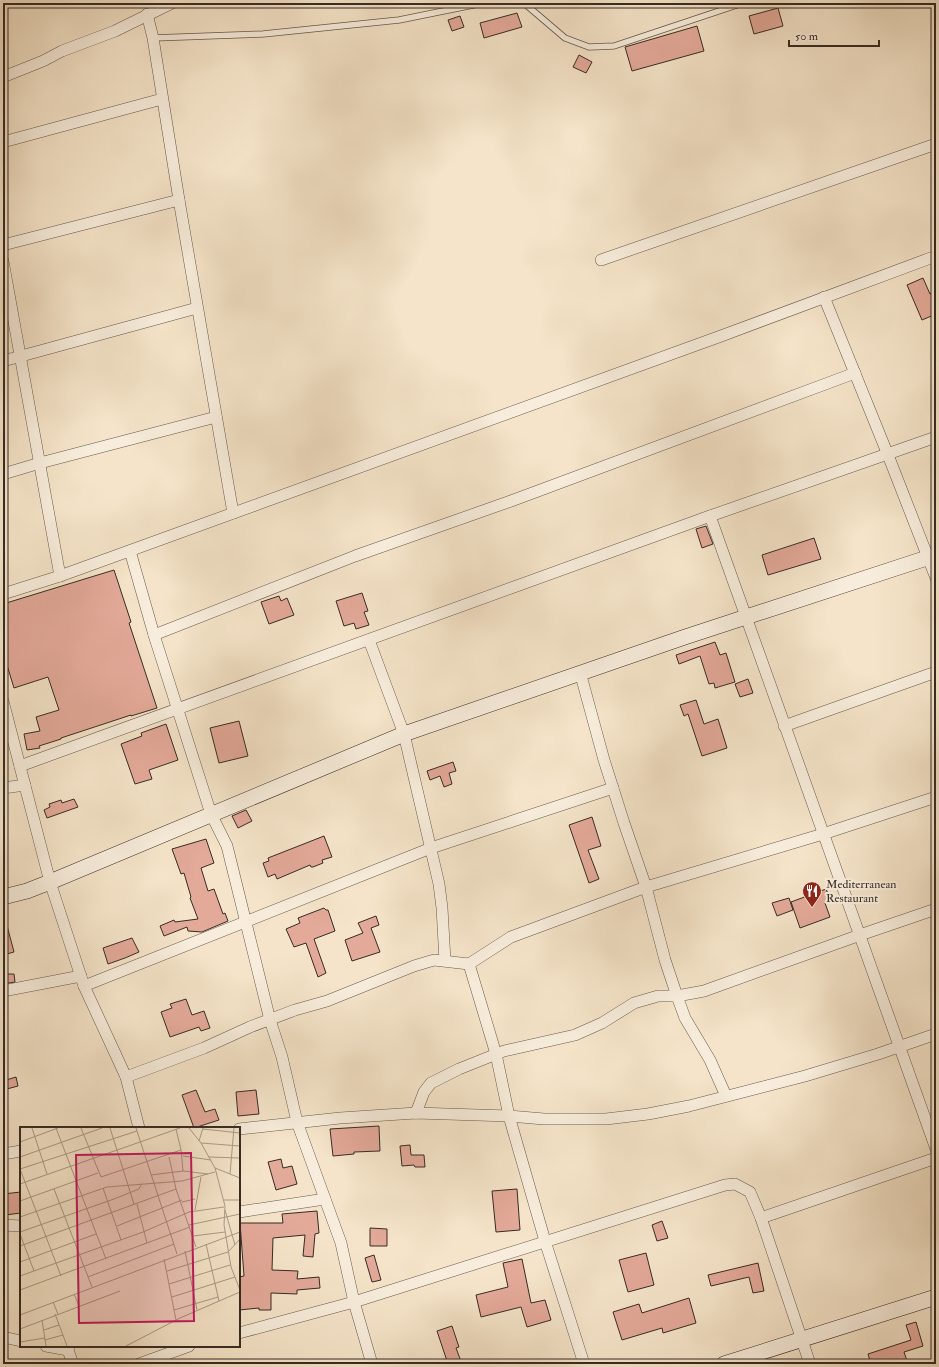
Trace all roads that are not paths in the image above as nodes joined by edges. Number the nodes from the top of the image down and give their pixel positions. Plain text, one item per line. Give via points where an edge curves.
1 (172, 3) edge
2 (483, 3) edge
3 (524, 3) edge
4 (743, 3) edge
5 (147, 14) junction
6 (153, 38) junction
7 (3, 77) edge
8 (162, 99) junction
9 (3, 142) edge
10 (935, 146) edge
11 (179, 200) junction
12 (3, 245) edge
13 (936, 256) edge
14 (601, 260) dead end
15 (3, 261) edge
16 (824, 297) junction
17 (197, 308) junction
18 (20, 356) junction
19 (3, 361) edge
20 (855, 373) junction
21 (216, 417) junction
22 (936, 437) edge
23 (888, 455) junction
24 (40, 463) junction
25 (3, 474) edge
26 (233, 513) junction
27 (710, 516) junction
28 (130, 551) junction
29 (932, 556) edge
30 (60, 576) junction
31 (936, 578) edge
32 (3, 594) edge
33 (746, 617) junction
34 (154, 635) junction
35 (369, 640) junction
36 (580, 672) junction
37 (936, 672) edge
38 (3, 701) edge
39 (177, 709) junction
40 (784, 726) junction
41 (404, 734) junction
42 (20, 766) junction
43 (25, 785) junction
44 (3, 788) edge
45 (613, 788) junction
46 (936, 797) edge
47 (211, 814) junction
48 (823, 834) junction
49 (431, 848) junction
50 (50, 882) junction
51 (646, 887) junction
52 (3, 897) edge
53 (936, 910) edge
54 (245, 922) junction
55 (860, 935) junction
56 (445, 961) junction
57 (469, 964) junction
58 (82, 981) junction
59 (3, 991) edge
60 (677, 996) junction
61 (270, 1020) junction
62 (936, 1034) edge
63 (899, 1046) junction
64 (496, 1054) junction
65 (126, 1077) junction
66 (726, 1096) junction
67 (416, 1113) junction
68 (509, 1116) junction
69 (297, 1122) junction
70 (139, 1127) edge
71 (240, 1129) edge
72 (936, 1149) edge
73 (20, 1151) edge
74 (3, 1154) edge
75 (936, 1158) edge
76 (326, 1199) junction
77 (240, 1212) edge
78 (761, 1218) junction
79 (3, 1225) edge
80 (20, 1226) edge
81 (545, 1241) junction
82 (936, 1297) edge
83 (354, 1302) junction
84 (240, 1333) edge
85 (3, 1337) edge
86 (801, 1339) junction
87 (20, 1341) edge
88 (58, 1347) edge
89 (183, 1347) edge
90 (69, 1348) edge
91 (73, 1364) edge
92 (139, 1364) edge
93 (372, 1364) edge
94 (584, 1364) edge
95 (724, 1364) edge
96 (810, 1364) edge

1 - 5 street
2 - 6 lane via 399,20 263,34
3 - 4 lane via 565,38 589,47 614,46
5 - 6 street
5 - 7 street via 115,31
6 - 8 street
8 - 9 street
8 - 11 street
10 - 14 street
11 - 12 street
11 - 17 street
13 - 16 street
15 - 18 street
16 - 20 street
16 - 26 street
17 - 18 street
17 - 21 street
18 - 19 street
18 - 24 street
20 - 23 street
20 - 34 street via 355,556
21 - 24 street
21 - 26 street
22 - 23 street
23 - 27 street
23 - 29 street
24 - 25 street
24 - 30 street
26 - 28 street
27 - 33 street
27 - 35 street
28 - 30 street
28 - 34 street
29 - 31 street
29 - 33 street
30 - 32 street
33 - 36 street
33 - 40 street
34 - 39 street
35 - 39 street
35 - 41 street
36 - 41 street
36 - 45 street
37 - 40 street
38 - 42 street
39 - 42 street
39 - 47 street
40 - 48 street
41 - 47 street
41 - 49 street
42 - 43 street
43 - 44 street
43 - 50 street
45 - 49 street
45 - 51 street
46 - 48 street
47 - 50 street
47 - 54 street via 227,846
48 - 51 street
48 - 55 street
49 - 54 street
49 - 56 street via 442,908
50 - 52 street
50 - 58 street
51 - 57 street via 511,937
51 - 60 street
53 - 55 street
54 - 58 street
54 - 61 street
55 - 60 street via 704,991
55 - 63 street
56 - 57 street
56 - 61 street via 434,960 414,966 327,1001
57 - 64 street
58 - 59 street
58 - 65 street
60 - 64 street via 658,996 634,1003 602,1023 575,1035
60 - 66 street via 685,1018 710,1060
61 - 65 street
61 - 69 street via 282,1057
62 - 63 street
63 - 66 street via 805,1076
63 - 72 street
64 - 67 street via 431,1083 424,1092
64 - 68 street
65 - 70 street
66 - 68 street via 655,1113 606,1119
67 - 68 street
67 - 69 street
68 - 81 street
69 - 71 street
69 - 76 street
73 - 74 street
75 - 78 street
76 - 77 street
76 - 83 street via 341,1243
78 - 81 street via 750,1192 735,1184 725,1185
78 - 86 street
79 - 80 street
81 - 83 street
81 - 94 street
82 - 86 street
83 - 84 street
83 - 93 street
85 - 87 street
86 - 95 street
86 - 96 street
88 - 90 street
89 - 92 street
90 - 91 street

